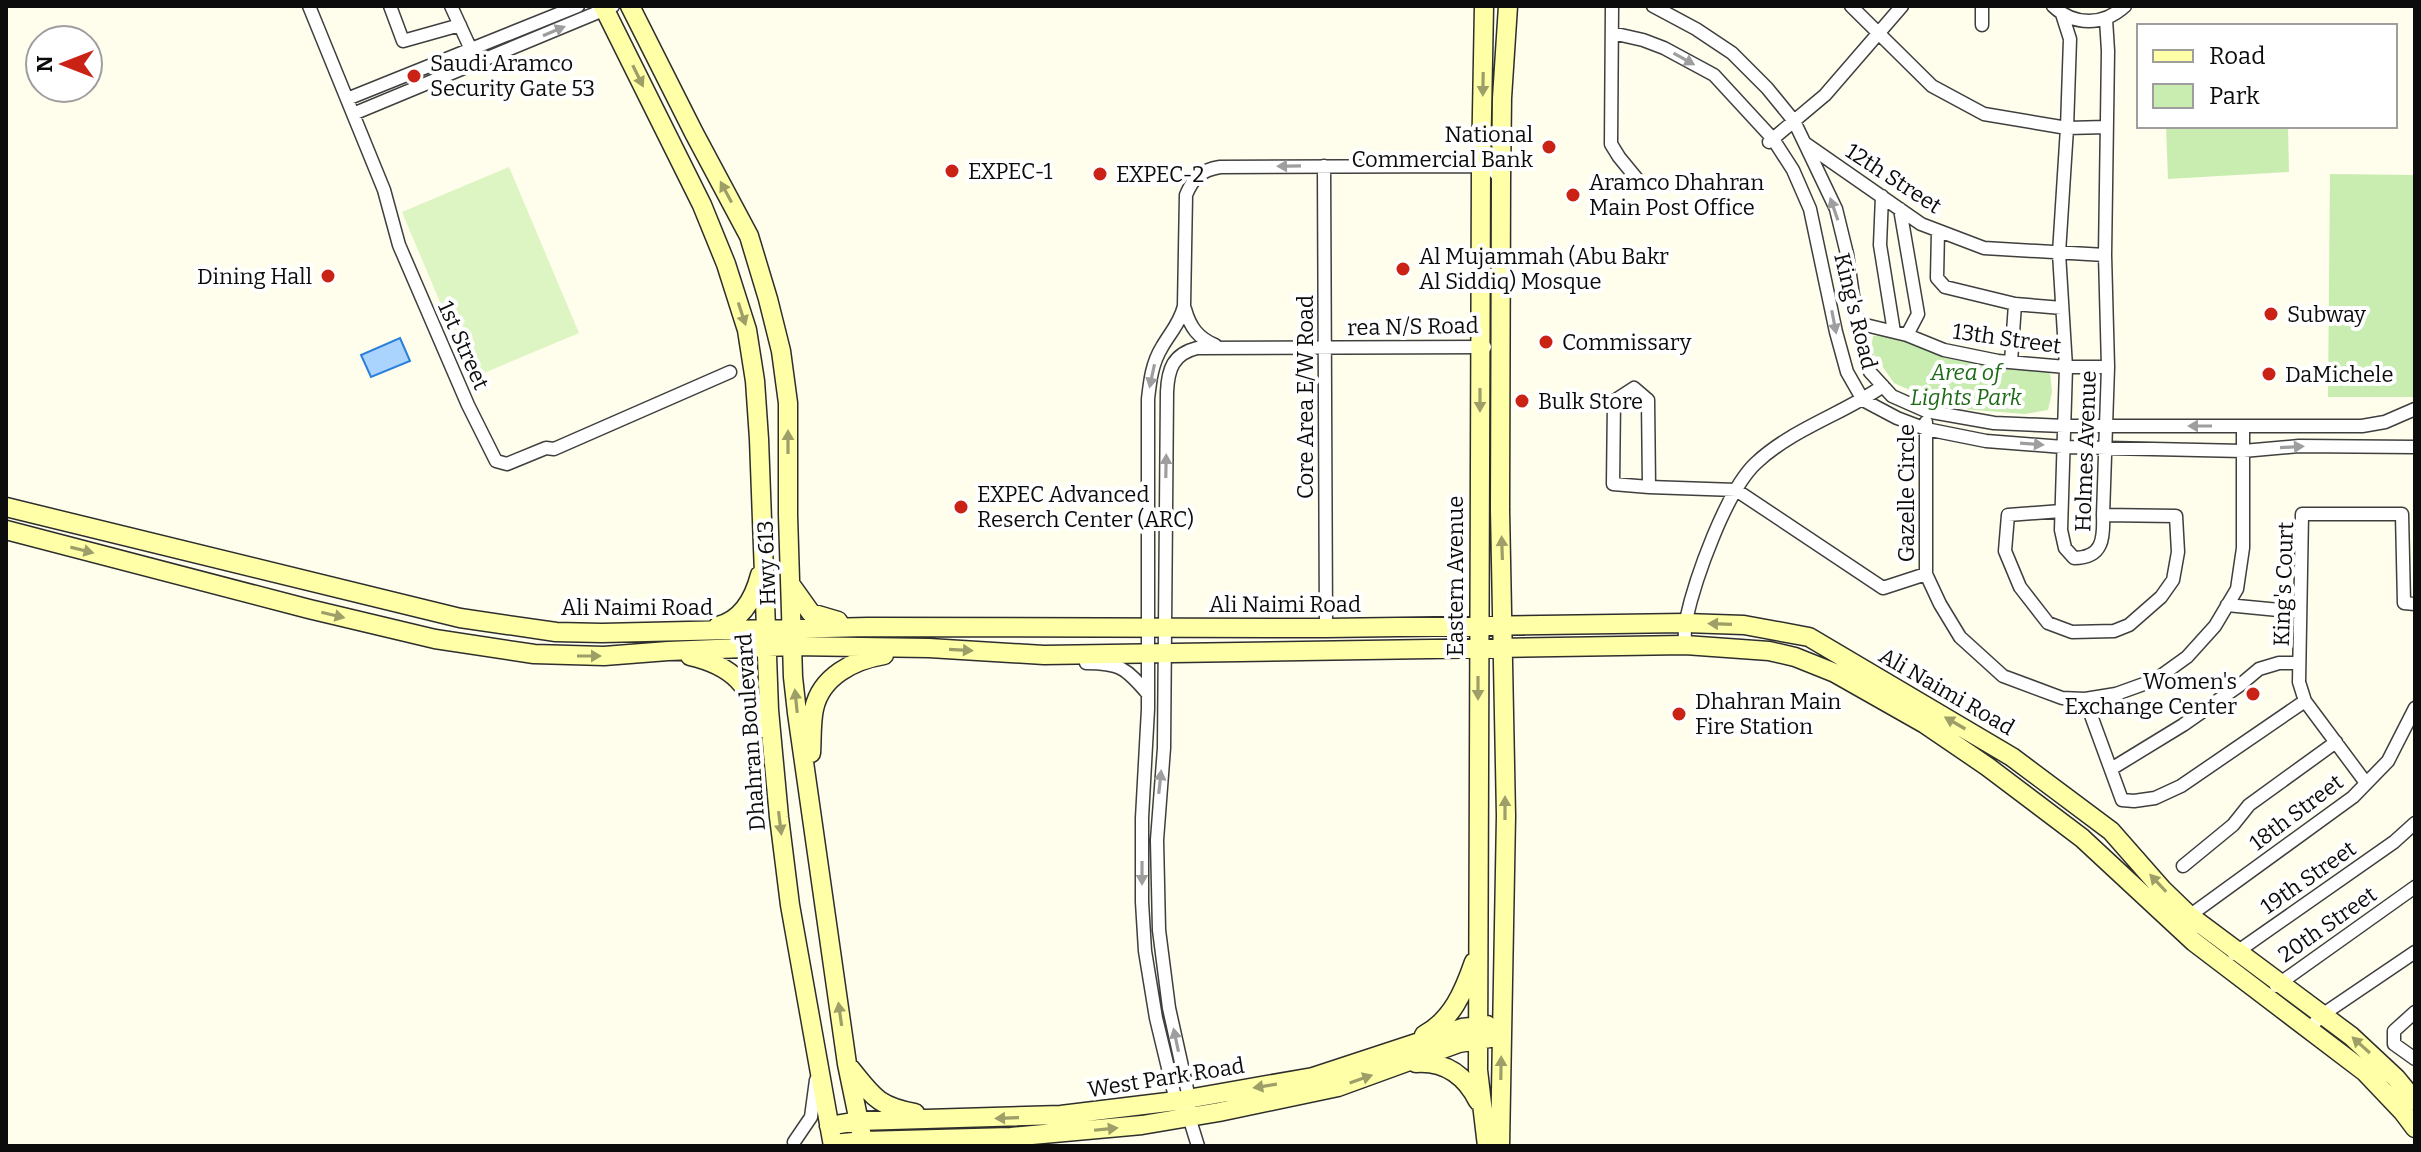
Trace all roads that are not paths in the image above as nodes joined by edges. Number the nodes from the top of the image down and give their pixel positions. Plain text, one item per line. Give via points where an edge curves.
1 (309, 6) edge
2 (390, 6) edge
3 (451, 6) edge
4 (578, 6) edge
5 (630, 6) edge
6 (1484, 6) edge
7 (1508, 6) edge
8 (1612, 6) edge
9 (1653, 6) edge
10 (1851, 6) edge
11 (1902, 6) edge
12 (1982, 6) edge
13 (2125, 6) edge
14 (607, 7) edge
15 (2058, 10) edge
16 (2106, 19) junction
17 (460, 25) junction
18 (1982, 25) dead end
19 (1612, 33) junction
20 (1877, 33) junction
21 (470, 49) junction
22 (477, 64) junction
23 (347, 99) junction
24 (353, 114) junction
25 (1794, 121) junction
26 (2106, 127) junction
27 (2067, 128) junction
28 (1770, 142) junction
29 (1806, 144) junction
30 (1324, 166) junction
31 (1481, 166) junction
32 (1501, 180) junction
33 (1642, 185) dead end
34 (1882, 196) junction
35 (1900, 209) junction
36 (1921, 224) junction
37 (1938, 231) junction
38 (1904, 232) junction
39 (1881, 236) junction
40 (2059, 253) junction
41 (2105, 255) junction
42 (2015, 304) junction
43 (1184, 306) junction
44 (2062, 308) junction
45 (1857, 323) junction
46 (1500, 332) junction
47 (1901, 334) junction
48 (1324, 347) junction
49 (1480, 347) junction
50 (1223, 348) junction
51 (2011, 362) junction
52 (2066, 367) junction
53 (2108, 367) junction
54 (730, 372) dead end
55 (1883, 386) junction
56 (1863, 400) junction
57 (2415, 409) edge
58 (1926, 411) junction
59 (2064, 426) junction
60 (2106, 426) junction
61 (2243, 426) junction
62 (1926, 429) junction
63 (2415, 438) edge
64 (2063, 447) junction
65 (2395, 447) junction
66 (2415, 447) edge
67 (2105, 448) junction
68 (2243, 451) junction
69 (1649, 487) junction
70 (1736, 490) junction
71 (6, 507) edge
72 (2061, 511) junction
73 (2103, 515) junction
74 (6, 530) edge
75 (764, 557) junction
76 (1926, 574) junction
77 (790, 583) junction
78 (2415, 604) edge
79 (2227, 605) junction
80 (2300, 612) junction
81 (1685, 623) junction
82 (1503, 626) junction
83 (868, 627) junction
84 (1156, 627) junction
85 (1478, 627) junction
86 (1326, 628) junction
87 (698, 631) junction
88 (766, 637) junction
89 (792, 637) junction
90 (1685, 645) junction
91 (1478, 647) junction
92 (1503, 647) junction
93 (929, 648) junction
94 (668, 651) junction
95 (1157, 652) junction
96 (1044, 655) junction
97 (2299, 663) junction
98 (1148, 694) junction
99 (2085, 699) junction
100 (2305, 701) junction
101 (2415, 708) edge
102 (2336, 742) junction
103 (773, 764) junction
104 (2111, 769) junction
105 (2366, 783) junction
106 (810, 795) junction
107 (2415, 823) edge
108 (2183, 866) dead end
109 (2415, 887) edge
110 (2183, 921) junction
111 (1479, 932) junction
112 (2415, 952) edge
113 (2230, 959) junction
114 (2272, 990) junction
115 (2415, 1012) edge
116 (2316, 1022) junction
117 (1502, 1031) junction
118 (1478, 1032) junction
119 (1400, 1056) junction
120 (2415, 1059) edge
121 (817, 1061) junction
122 (847, 1064) junction
123 (2396, 1078) junction
124 (2415, 1085) edge
125 (2415, 1101) edge
126 (1185, 1105) junction
127 (1481, 1105) junction
128 (953, 1120) junction
129 (858, 1121) junction
130 (2415, 1125) edge
131 (939, 1138) junction
132 (830, 1141) edge
133 (863, 1143) edge
134 (791, 1144) edge
135 (917, 1146) edge
136 (1198, 1146) edge
137 (1487, 1146) edge
138 (1500, 1146) edge

1 - 23 street, 1st Street
2 - 17 street via 403,41
3 - 17 street
4 - 21 street
77 -> 5 main road, Hwy 613 via 788,403 768,299 749,236
6 -> 31 main road, Eastern Avenue
7 - 32 main road, Eastern Avenue
8 - 19 street
9 - 25 street, King's Road via 1732,53
10 - 20 street
11 - 20 street
12 - 18 street
13 - 16 street
22 -> 14 street
14 -> 75 main road, Dhahran Boulevard via 702,205 747,330 755,381
15 - 16 street via 2081,21
15 - 27 street, Holmes Avenue via 2070,39
16 - 26 street, Holmes Avenue
17 - 21 street
19 -> 28 street, King's Road via 1664,48 1714,75
19 - 33 street via 1611,144
20 - 25 street via 1825,95
20 - 27 street via 1932,86 1984,114
21 - 22 street
21 - 23 street
22 - 24 street
23 - 24 street, 1st Street
24 - 54 street, 1st Street via 384,190 399,245 496,461 507,464 554,449
25 - 28 street
25 - 29 street, King's Road
26 - 27 street
26 - 41 street, Holmes Avenue
27 - 40 street, Holmes Avenue
28 -> 56 street, King's Road via 1793,170 1810,209 1843,359
29 - 34 street, 12th Street
45 -> 29 street, King's Road via 1836,209
30 - 31 street
30 -> 43 street via 1220,167 1194,179 1184,207
30 - 48 street, Core Area E/W Road
31 - 32 street via 1491,168
31 - 49 main road, Eastern Avenue
32 - 46 main road, Eastern Avenue
34 - 35 street, 12th Street
34 - 39 street
35 - 36 street, 12th Street
35 - 38 street
36 - 37 street, 12th Street
36 - 38 street
37 - 40 street, 12th Street via 1984,248
37 - 42 street via 1937,278 1945,287
38 - 39 street
38 - 47 street via 1918,314
39 - 47 street
40 - 41 street, 12th Street
40 - 44 street, Holmes Avenue
41 - 53 street, Holmes Avenue
42 - 44 street
42 - 51 street
43 - 50 street via 1193,331
43 -> 84 street via 1150,381
44 - 52 street, Holmes Avenue
45 - 47 street, 13th Street
45 - 55 street, King's Road via 1870,372
46 - 49 street, rea N/S Road via 1492,345
82 -> 46 main road, Eastern Avenue
47 - 51 street, 13th Street via 1944,350
48 - 49 street, rea N/S Road
48 - 50 street, rea N/S Road
48 - 86 street, Core Area E/W Road
49 -> 85 main road, Eastern Avenue
84 -> 50 street, rea N/S Road via 1169,370 1185,351
51 - 52 street, 13th Street
52 - 53 street, 13th Street
52 - 59 street, Holmes Avenue
53 - 60 street, Holmes Avenue
55 - 56 street
55 - 58 street, King's Road via 1892,396
56 - 62 street, King's Road
56 - 70 street via 1794,435 1755,464
57 - 61 street, King's Road via 2362,426
58 - 59 street, King's Road via 1994,423
58 - 62 street, Gazelle Circle
59 - 60 street, King's Road
59 - 64 street, Holmes Avenue
61 -> 60 street, King's Road
60 - 67 street, Holmes Avenue
61 - 68 street, Gazelle Circle
62 -> 64 street, King's Road via 1986,441
62 - 76 street, Gazelle Circle
63 - 65 street, King's Road
64 - 67 street, King's Road
64 - 72 street, Holmes Avenue
65 - 66 street, King's Road
68 -> 65 street, King's Road
67 - 68 street, King's Road
67 - 73 street, Holmes Avenue
68 - 79 street, Gazelle Circle via 2243,548 2237,589
69 - 69 street via 1613,484 1614,401 1634,388 1648,400
69 - 70 street
70 - 76 street via 1883,588
70 - 81 street via 1727,502
71 - 87 main road, Ali Naimi Road via 460,618 556,632
72 - 73 street, Holmes Avenue via 2065,548 2074,558 2098,550 2104,537
72 - 73 street via 2008,515 2005,551 2038,613 2072,632 2114,631 2129,625 2173,580 2176,516
74 -> 94 main road, Ali Naimi Road via 475,646 573,656
75 - 87 main road via 756,591 743,612 726,624
75 - 88 main road, Dhahran Boulevard
76 - 99 street, Gazelle Circle via 1960,637 2003,676 2062,698
77 - 83 main road via 811,613
77 - 89 main road, Hwy 613
78 - 80 street, King's Court via 2404,603 2402,514 2302,514
79 - 80 street
79 - 99 street, Gazelle Circle via 2187,657 2155,680
80 - 97 street, King's Court
81 - 82 main road, Ali Naimi Road
81 - 90 street
110 -> 81 main road, Ali Naimi Road via 2111,831 2012,757 1809,637 1744,625
82 - 85 main road, Ali Naimi Road
82 - 92 main road, Eastern Avenue
83 - 84 main road, Ali Naimi Road
83 - 89 main road, Ali Naimi Road
84 - 86 main road, Ali Naimi Road
84 - 95 street
85 - 86 main road, Ali Naimi Road
85 - 91 main road, Eastern Avenue
87 - 88 main road, Ali Naimi Road
88 - 89 main road, Ali Naimi Road
88 - 94 main road, Ali Naimi Road
88 - 103 main road, Dhahran Boulevard
89 - 93 main road, Ali Naimi Road
106 -> 89 main road, Hwy 613
90 - 92 main road, Ali Naimi Road
90 - 110 main road, Ali Naimi Road via 1769,651 1835,673 1988,767
91 - 92 main road, Ali Naimi Road
91 - 95 main road, Ali Naimi Road
91 -> 111 main road, Eastern Avenue
117 -> 92 main road, Eastern Avenue
93 -> 96 main road, Ali Naimi Road
93 - 106 main road via 869,657 829,681 814,707
94 - 103 main road via 714,663 735,675 758,712
95 - 96 main road, Ali Naimi Road
95 - 98 street
126 -> 95 street via 1159,930 1157,840 1164,748
96 - 98 street via 1069,663 1110,663 1130,672
97 - 100 street, King's Court
97 - 104 street via 2259,669
98 -> 126 street via 1142,818 1145,951 1156,1018
99 - 104 street
100 - 102 street, King's Court
100 - 104 street via 2181,786 2155,798 2122,800
101 - 105 street, 18th Street via 2388,761
102 - 105 street, King's Court
102 - 108 street via 2249,805
103 -> 121 main road, Dhahran Boulevard
105 - 110 street, 18th Street
122 -> 106 main road, Hwy 613
107 - 113 street, 19th Street
109 - 114 street, 20th Street
110 - 113 main road, Ali Naimi Road
111 - 118 main road, Eastern Avenue
111 - 119 main road via 1473,964 1453,1009
112 - 116 street
113 - 114 main road, Ali Naimi Road
114 - 116 main road, Ali Naimi Road
115 - 120 street via 2394,1031 2394,1044
123 -> 116 main road, Ali Naimi Road via 2351,1036
116 - 130 main road, Ali Naimi Road
117 - 118 main road, West Park Road
138 -> 117 main road, Eastern Avenue
118 - 119 main road, West Park Road via 1462,1028
118 - 127 main road, Eastern Avenue
119 - 126 main road, West Park Road via 1326,1090
119 - 127 main road via 1442,1065 1463,1078
121 - 132 main road, Dhahran Boulevard
121 - 134 street via 811,1117
122 - 128 main road via 881,1103
122 - 129 main road, Hwy 613
123 - 124 main road
123 - 125 main road, Ali Naimi Road
126 -> 128 main road, West Park Road
131 -> 126 main road, West Park Road via 1080,1132
126 - 136 street
127 - 137 main road, Eastern Avenue
128 - 129 main road, West Park Road
129 - 132 main road, West Park Road
129 - 133 main road, Hwy 613
131 - 133 main road, West Park Road
131 - 135 main road
132 - 133 main road, West Park Road
132 - 134 street via 806,1134

